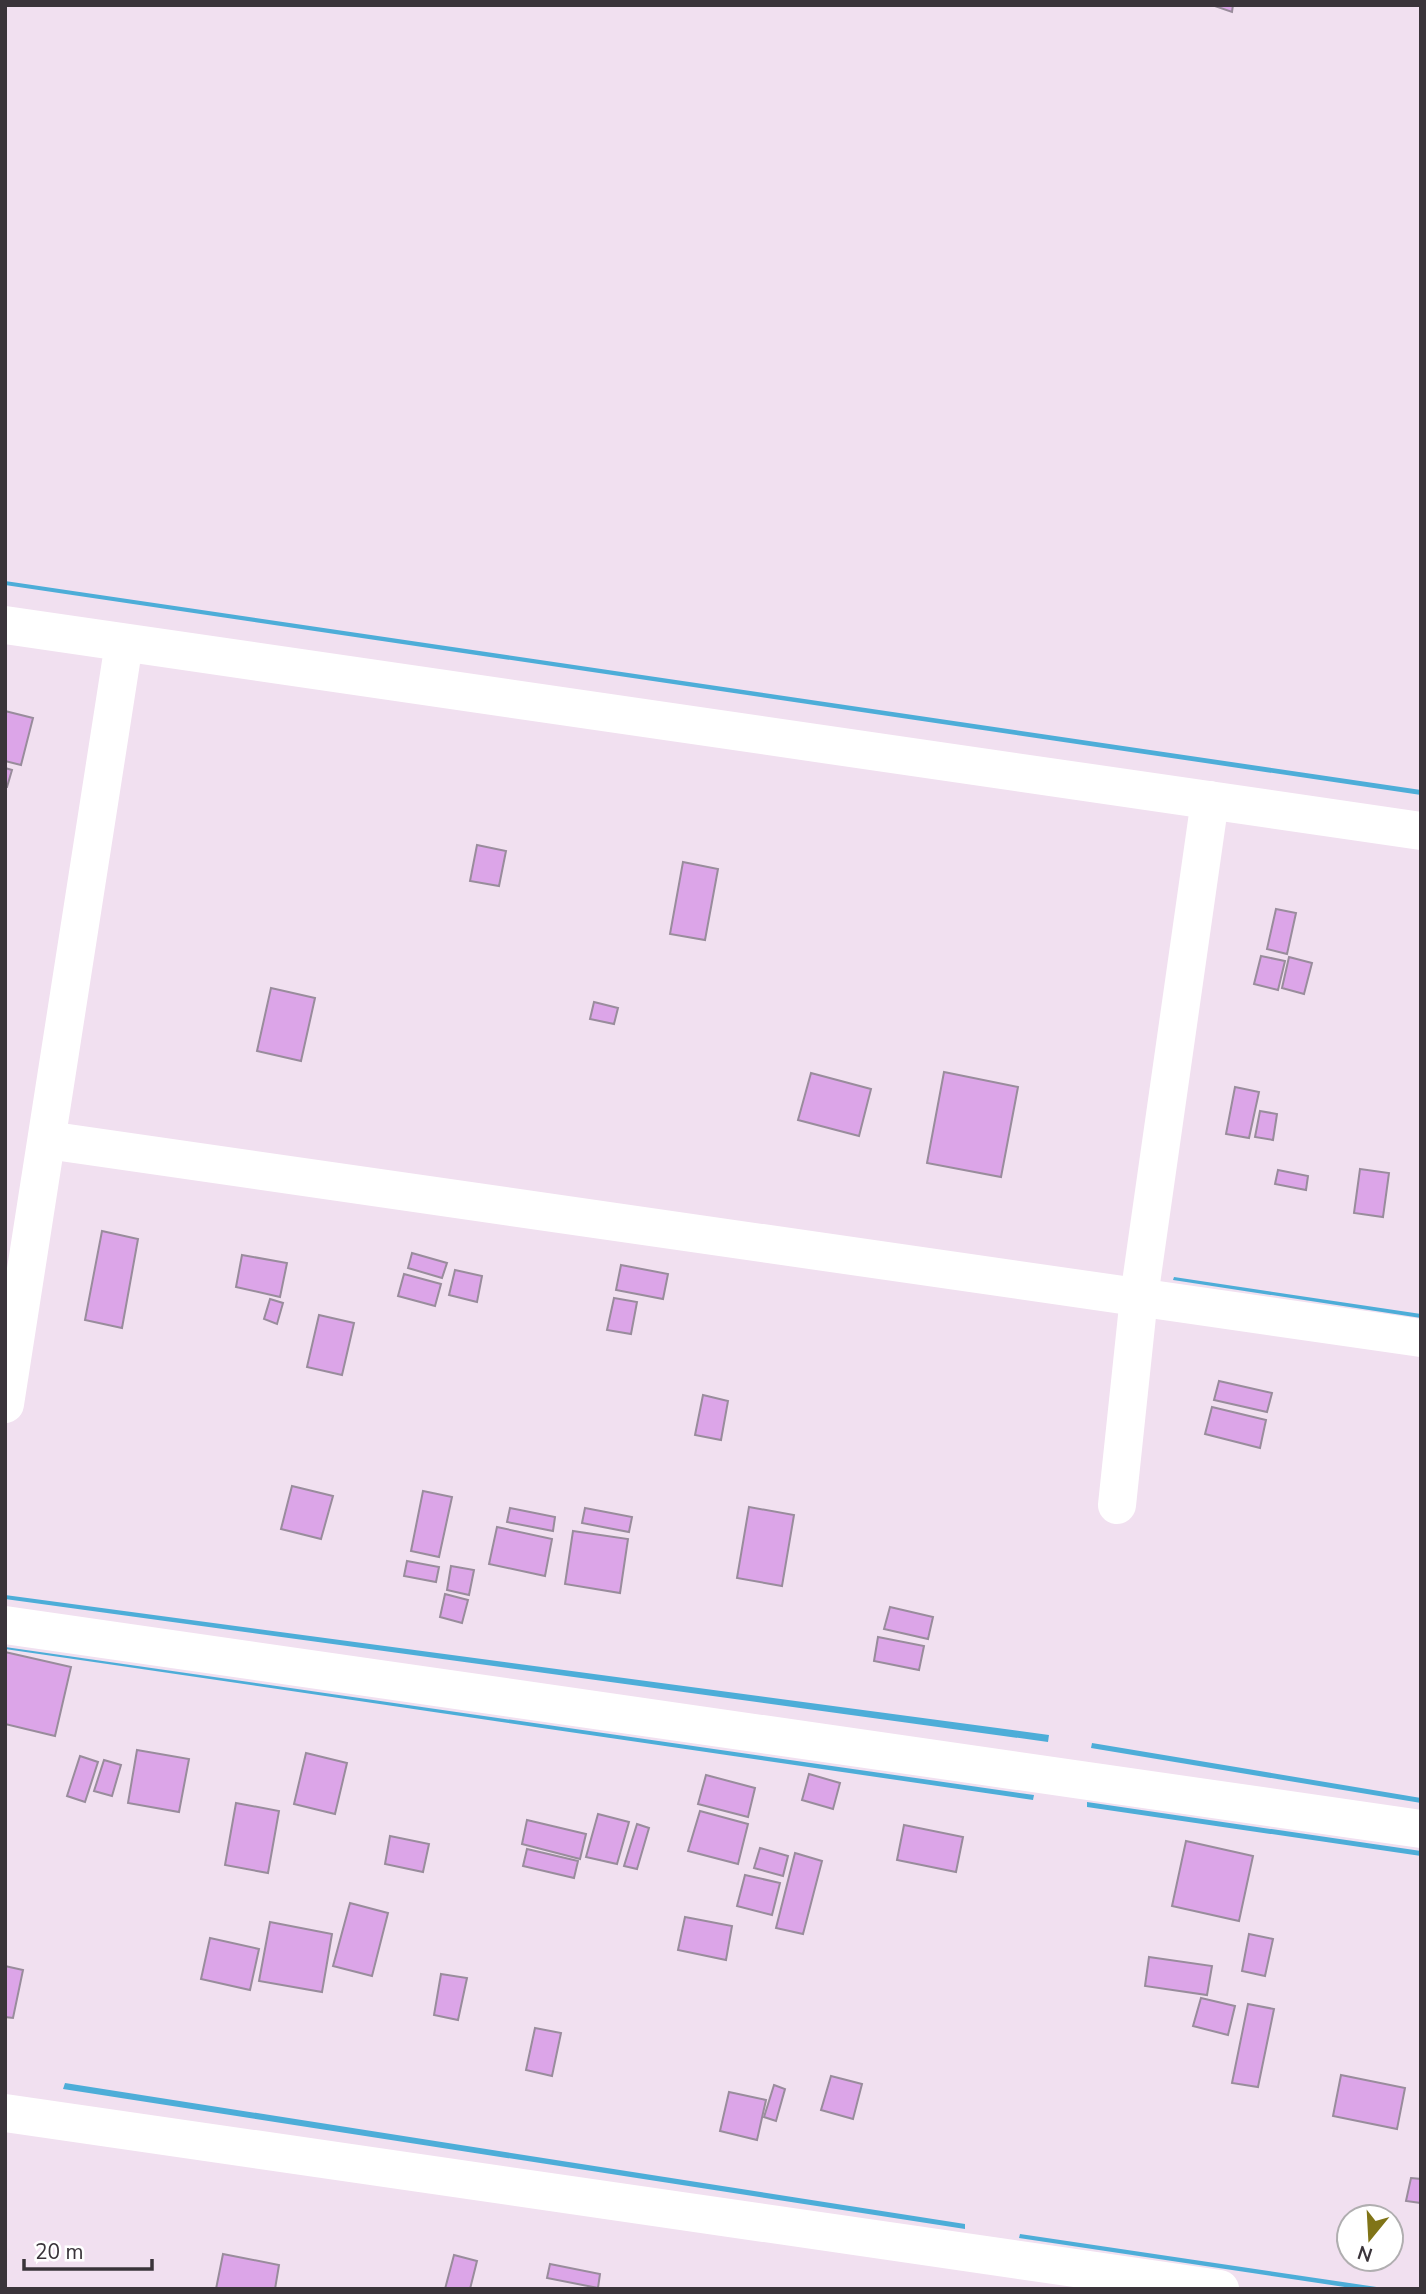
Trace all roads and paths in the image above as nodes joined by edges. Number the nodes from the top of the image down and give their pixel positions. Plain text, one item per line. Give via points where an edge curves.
1 (5, 625) edge
2 (124, 643) junction
3 (1210, 800) junction
4 (1421, 831) edge
5 (47, 1140) junction
6 (1139, 1297) junction
7 (1421, 1338) edge
8 (5, 1404) edge
9 (1116, 1505) dead end
10 (5, 1625) edge
11 (1421, 1829) edge
12 (5, 2113) edge
13 (1220, 2289) edge

1 - 2 street
2 - 3 street
2 - 5 street
3 - 4 street
3 - 6 street
5 - 6 street
5 - 8 street
6 - 7 street
6 - 9 street
10 - 11 street
12 - 13 street

